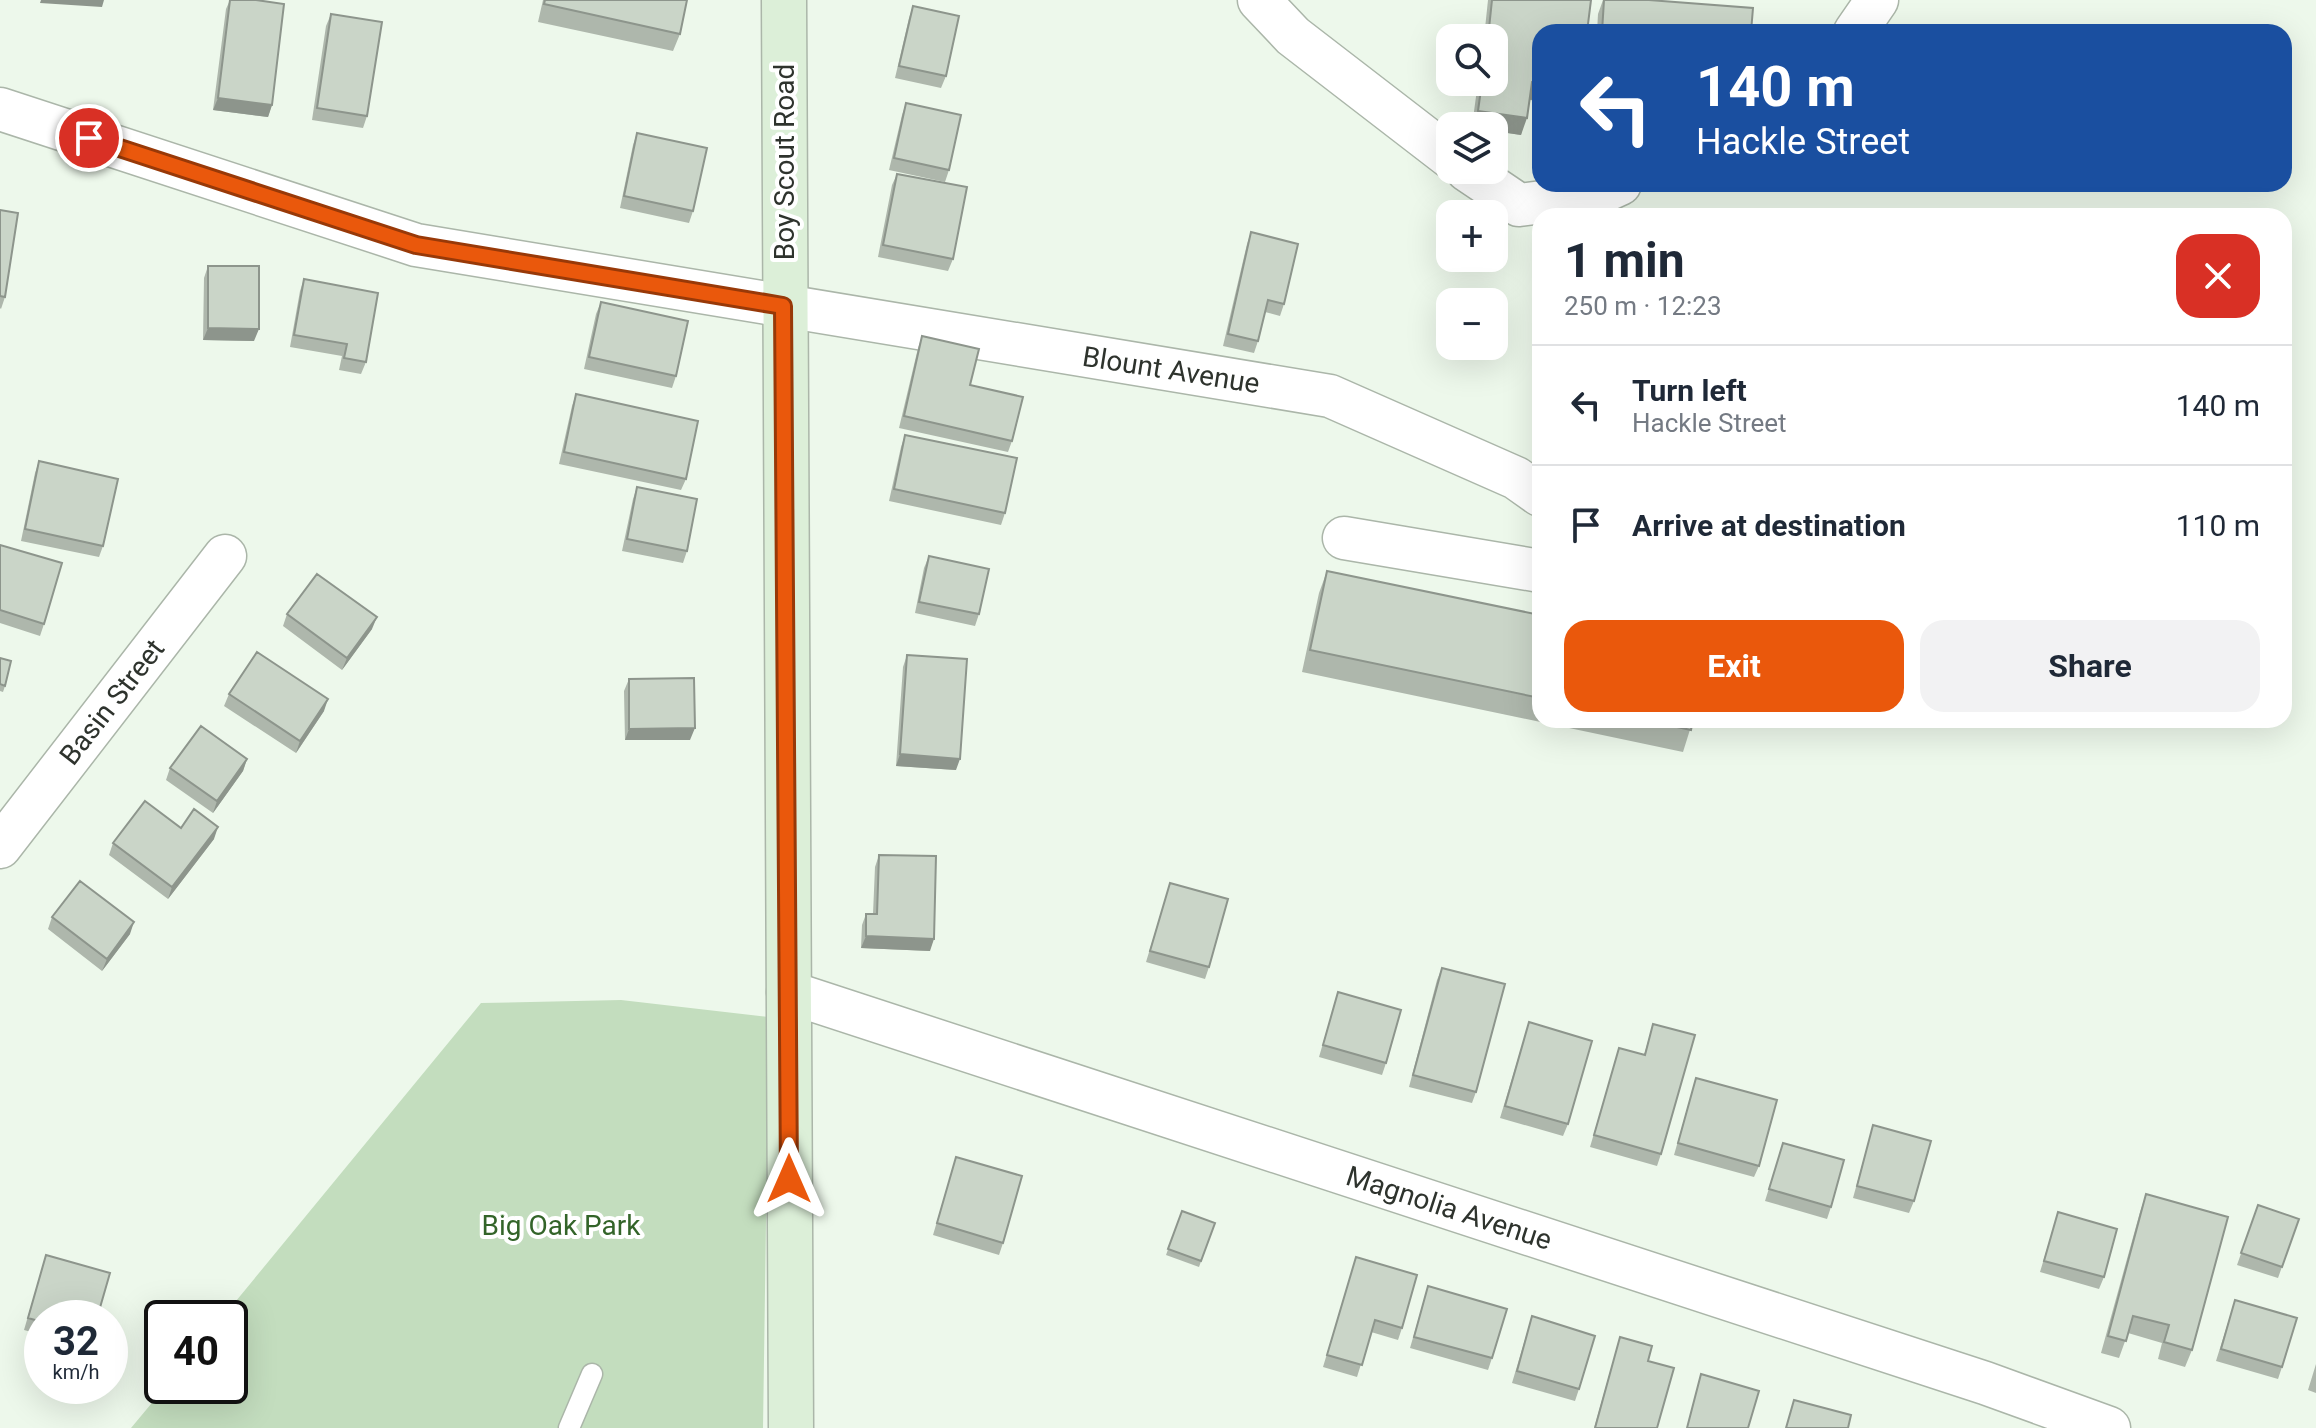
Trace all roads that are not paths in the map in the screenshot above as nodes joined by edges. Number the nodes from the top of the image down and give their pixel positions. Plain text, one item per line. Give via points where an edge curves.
1 (784, 0) edge
2 (1259, 0) edge
3 (1877, 0) edge
4 (1860, 24) edge
5 (0, 109) edge
6 (1436, 146) edge
7 (1488, 184) edge
8 (1603, 192) edge
9 (783, 306) junction
10 (1532, 489) edge
11 (1344, 538) dead end
12 (225, 556) dead end
13 (1532, 570) edge
14 (0, 847) edge
15 (788, 992) junction
16 (592, 1374) dead end
17 (569, 1428) edge
18 (791, 1428) edge
19 (2109, 1428) edge

1 - 9 street, Boy Scout Road
2 - 6 street via 1293,36
3 - 4 street
5 - 9 street, Blount Avenue via 416,245
7 - 8 street via 1519,205
9 - 10 street, Blount Avenue via 1330,396
9 - 15 street, Boy Scout Road
11 - 13 street
12 - 14 street, Basin Street
15 - 18 street, Boy Scout Road
15 - 19 street, Magnolia Avenue
16 - 17 lane

